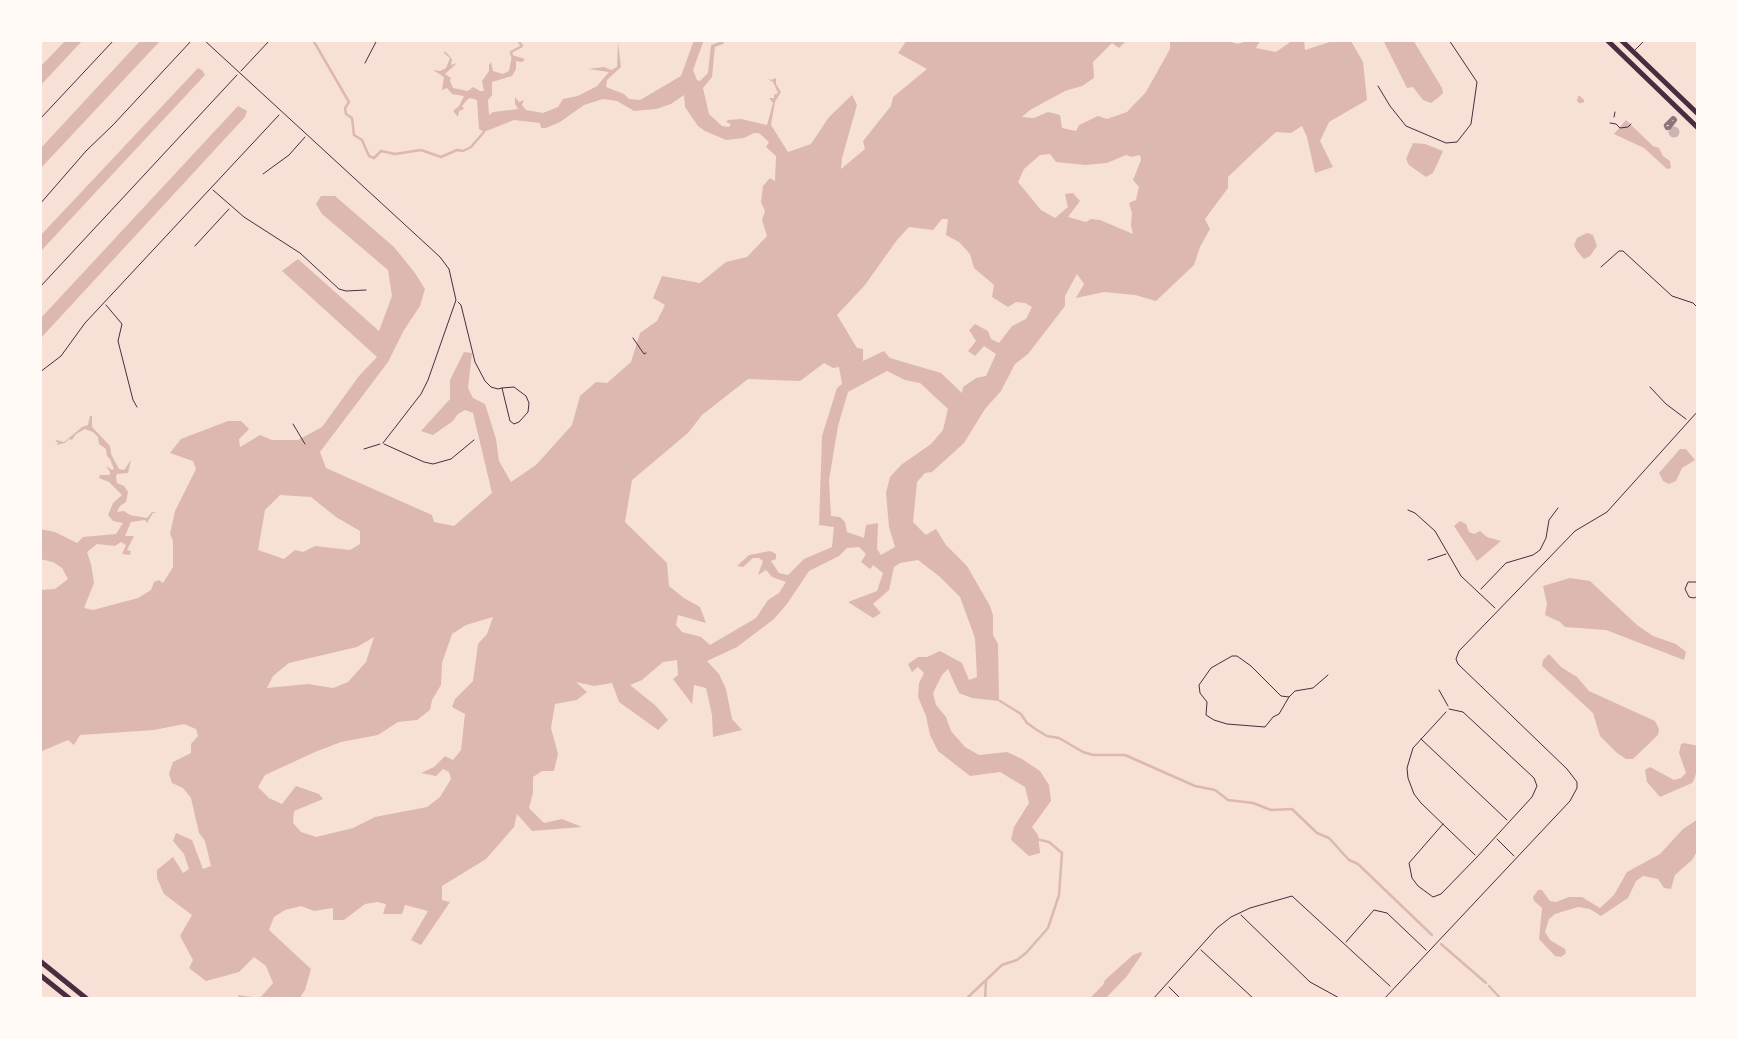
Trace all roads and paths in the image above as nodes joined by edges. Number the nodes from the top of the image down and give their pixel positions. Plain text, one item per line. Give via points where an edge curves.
1 (114, 40) edge
2 (192, 40) edge
3 (270, 40) edge
4 (377, 40) edge
5 (1449, 40) edge
6 (1606, 40) edge
7 (1621, 40) edge
8 (1645, 40) edge
9 (206, 41) edge
10 (1633, 52) junction
11 (1626, 59) junction
12 (365, 63) dead end
13 (239, 73) junction
14 (1378, 86) dead end
15 (282, 112) junction
16 (1615, 112) dead end
17 (1698, 114) edge
18 (1614, 117) dead end
19 (40, 120) edge
20 (1610, 123) dead end
21 (1632, 124) dead end
22 (1698, 128) edge
23 (306, 136) junction
24 (262, 174) dead end
25 (211, 188) junction
26 (40, 204) edge
27 (231, 207) junction
28 (194, 246) dead end
29 (1601, 266) dead end
30 (40, 287) edge
31 (366, 290) dead end
32 (456, 300) junction
33 (104, 302) junction
34 (1698, 308) edge
35 (632, 338) dead end
36 (646, 352) dead end
37 (40, 372) edge
38 (1650, 387) dead end
39 (502, 388) junction
40 (136, 407) dead end
41 (1698, 410) edge
42 (1689, 421) junction
43 (294, 424) dead end
44 (474, 440) dead end
45 (305, 444) dead end
46 (383, 444) junction
47 (364, 450) dead end
48 (1558, 508) dead end
49 (1408, 510) dead end
50 (1449, 554) junction
51 (1428, 560) dead end
52 (1698, 582) edge
53 (1479, 592) junction
54 (1698, 596) edge
55 (1497, 610) junction
56 (1328, 676) dead end
57 (1440, 690) dead end
58 (1289, 697) junction
59 (1449, 709) junction
60 (1421, 739) junction
61 (1509, 822) junction
62 (1443, 824) junction
63 (1495, 837) junction
64 (1477, 857) junction
65 (1516, 858) junction
66 (1238, 913) junction
67 (1344, 944) junction
68 (1199, 948) junction
69 (1428, 952) junction
70 (40, 962) edge
71 (40, 975) edge
72 (1166, 985) junction
73 (1393, 989) junction
74 (70, 999) edge
75 (87, 999) edge
76 (1154, 999) edge
77 (1182, 999) edge
78 (1254, 999) edge
79 (1341, 999) edge
80 (1384, 999) edge

1 - 19 street
2 - 26 street
3 - 13 street
4 - 12 street
5 - 14 street via 1477,85 1471,124 1457,142 1406,126
6 - 11 highway
7 - 10 highway
8 - 10 street
9 - 13 street
10 - 11 street
10 - 17 highway
11 - 22 highway
13 - 15 street
13 - 30 street
15 - 23 street
15 - 25 street
16 - 18 street
20 - 21 street
23 - 24 street
23 - 32 street via 440,257
25 - 27 street
25 - 33 street
27 - 28 street
27 - 31 street via 339,288
29 - 34 street via 1623,251 1672,296
32 - 39 street via 478,371 490,387
32 - 46 street via 425,387
33 - 37 street
33 - 40 street via 122,324 118,341
35 - 36 path
38 - 42 street
39 - 39 street via 514,386 526,396 528,412 519,422 510,421
41 - 42 street
42 - 55 street via 1607,512 1575,531
43 - 45 path
44 - 46 street via 434,464
46 - 47 street
48 - 53 street via 1540,550 1506,563
49 - 50 street
50 - 51 street
50 - 53 street
52 - 54 street via 1685,589 1688,597
53 - 55 street
55 - 65 street via 1458,651 1458,664 1577,782 1570,801
56 - 58 path
57 - 59 street
58 - 58 path via 1237,656 1210,668 1198,690 1210,718 1265,727
59 - 60 street
59 - 61 street via 1463,712 1534,778 1536,793
60 - 61 street
60 - 62 street via 1407,772 1414,794
61 - 63 street
62 - 64 street
62 - 64 street via 1410,860 1418,886 1437,896
63 - 64 street
63 - 65 street
65 - 69 street
66 - 67 street via 1292,896
66 - 68 street
66 - 79 street via 1310,982
67 - 69 street via 1374,910 1388,913
67 - 73 street
68 - 72 street
68 - 78 street
69 - 73 street
70 - 75 highway
71 - 74 highway
72 - 76 street
72 - 77 street
73 - 80 street

